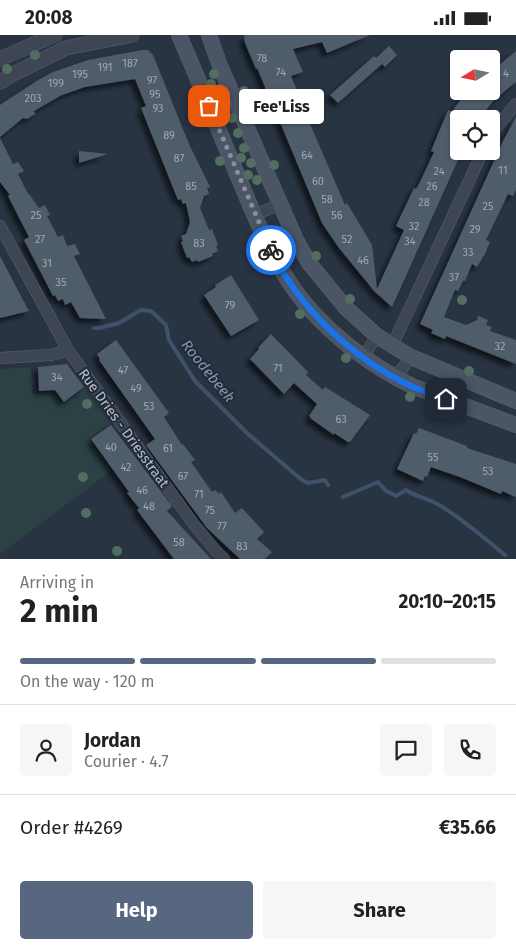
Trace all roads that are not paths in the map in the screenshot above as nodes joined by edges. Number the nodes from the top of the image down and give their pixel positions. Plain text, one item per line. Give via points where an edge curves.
1 (54, 35) edge
2 (132, 35) edge
3 (179, 35) edge
4 (209, 35) edge
5 (0, 59) edge
6 (0, 82) edge
7 (516, 103) edge
8 (500, 123) edge
9 (479, 160) edge
10 (280, 205) junction
11 (254, 215) junction
12 (0, 226) edge
13 (377, 336) junction
14 (392, 346) junction
15 (68, 350) junction
16 (363, 357) junction
17 (411, 357) junction
18 (0, 359) edge
19 (395, 378) junction
20 (516, 401) edge
21 (516, 425) edge
22 (224, 559) edge

1 - 5 street
2 - 6 street via 66,49
3 - 11 main road
4 - 10 main road
7 - 8 street
9 - 14 street
10 - 11 street
10 - 13 main road via 309,263 346,308
11 - 16 main road via 275,259 306,305
12 - 15 street, Rue Dries - Driesstraat
13 - 14 main road
13 - 16 street
14 - 17 main road
15 - 18 street via 51,355
15 - 22 street, Rue Dries - Driesstraat via 193,523
16 - 19 main road
17 - 19 street
17 - 20 main road
19 - 21 main road

